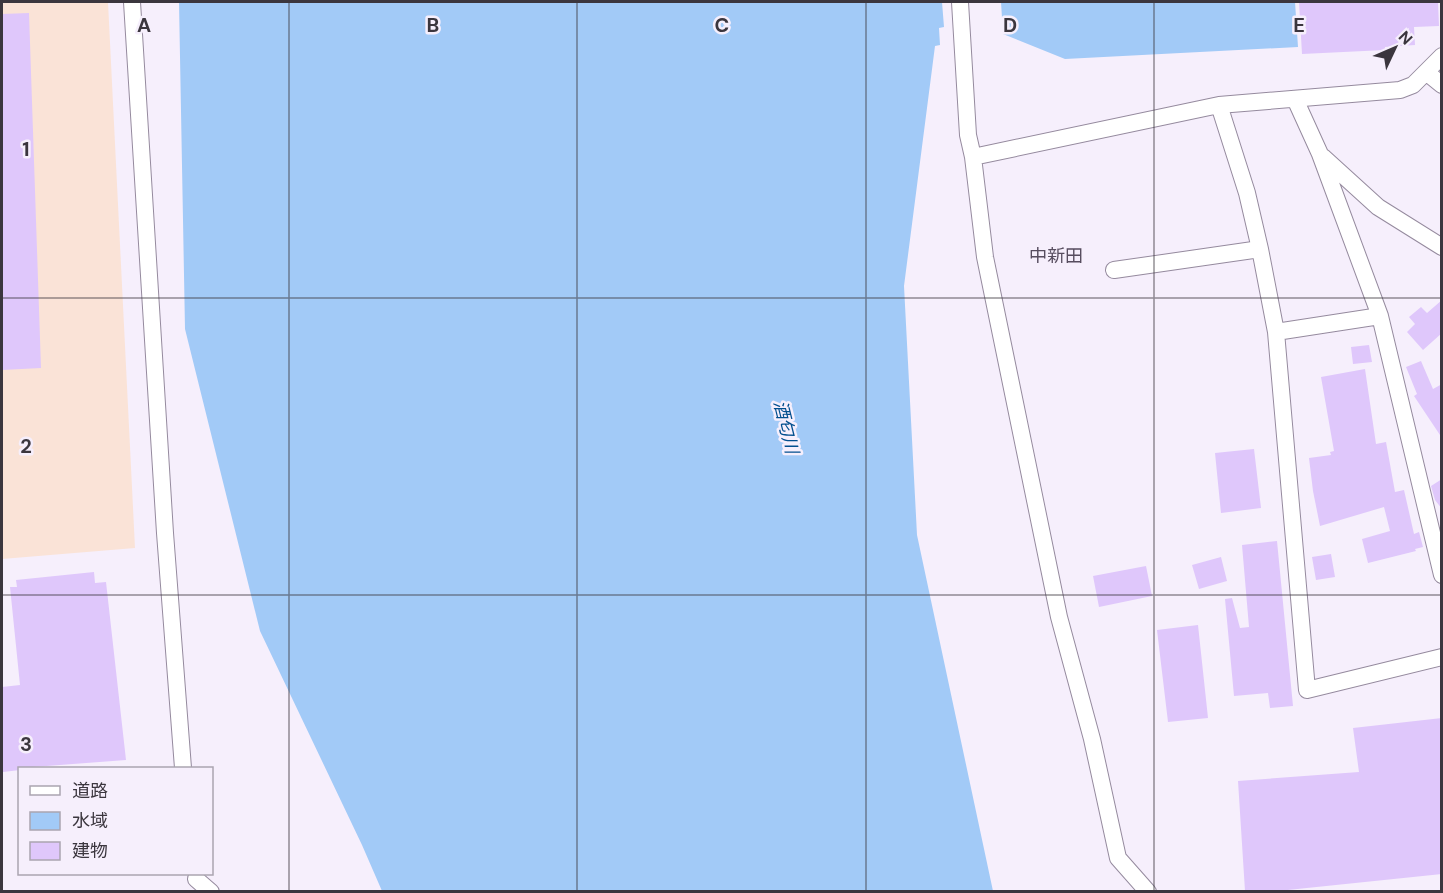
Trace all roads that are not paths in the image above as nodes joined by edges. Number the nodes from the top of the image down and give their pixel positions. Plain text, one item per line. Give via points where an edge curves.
1 (132, 2) edge
2 (960, 2) edge
3 (1442, 57) edge
4 (1426, 72) junction
5 (1442, 85) edge
6 (1295, 99) junction
7 (1220, 105) junction
8 (1320, 154) junction
9 (973, 157) junction
10 (1442, 247) edge
11 (1260, 249) junction
12 (1114, 270) dead end
13 (1380, 316) junction
14 (1276, 332) junction
15 (1442, 575) edge
16 (1442, 657) edge
17 (183, 767) edge
18 (196, 881) edge
19 (212, 891) edge
20 (1148, 891) edge

1 - 17 street
2 - 9 street via 968,135
3 - 4 street
4 - 5 street
4 - 6 street via 1413,85 1400,90
6 - 7 street
6 - 8 street
7 - 9 street
7 - 11 street
8 - 10 street via 1378,207
8 - 13 street
9 - 20 street via 985,257 1059,617 1092,739 1118,858
11 - 12 street
11 - 14 street
13 - 14 street
13 - 15 street
14 - 16 street via 1307,690
18 - 19 street

